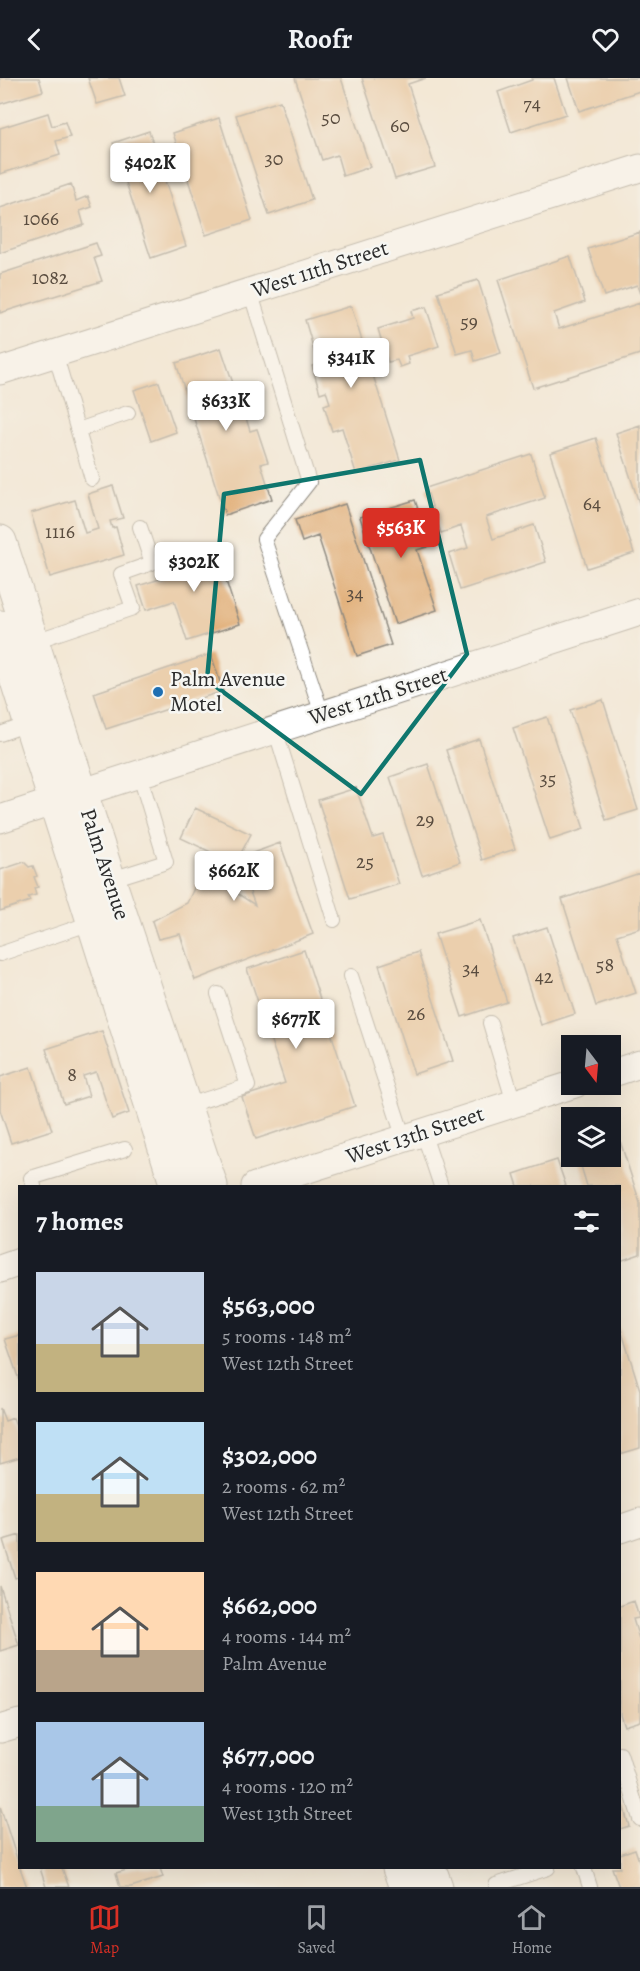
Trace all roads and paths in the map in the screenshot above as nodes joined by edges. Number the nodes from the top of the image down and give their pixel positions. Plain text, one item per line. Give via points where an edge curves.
1 (640, 168) edge
2 (250, 291) junction
3 (55, 353) junction
4 (0, 371) edge
5 (128, 413) dead end
6 (78, 430) junction
7 (92, 479) dead end
8 (140, 527) dead end
9 (0, 542) edge
10 (640, 612) edge
11 (9, 634) edge
12 (322, 714) junction
13 (31, 723) junction
14 (275, 729) junction
15 (0, 734) edge
16 (139, 773) junction
17 (69, 796) junction
18 (0, 819) edge
19 (109, 880) junction
20 (334, 920) dead end
21 (94, 922) junction
22 (0, 954) edge
23 (351, 976) dead end
24 (218, 994) dead end
25 (490, 1023) dead end
26 (640, 1064) edge
27 (621, 1070) edge
28 (561, 1089) edge
29 (514, 1104) junction
30 (185, 1106) junction
31 (414, 1135) junction
32 (125, 1149) dead end
33 (290, 1181) edge
34 (34, 1185) edge
35 (177, 1185) edge
36 (211, 1185) edge
37 (262, 1185) edge
38 (440, 1185) edge
39 (18, 1263) edge
40 (0, 1269) edge
41 (640, 1522) edge
42 (621, 1529) edge
43 (18, 1724) edge
44 (0, 1729) edge
45 (621, 1757) edge
46 (640, 1819) edge
47 (545, 1869) edge
48 (584, 1869) edge
49 (497, 1887) edge
50 (591, 1887) edge

1 - 2 street, West 11th Street
2 - 3 street, West 11th Street
2 - 12 lane via 309,482 264,539
3 - 4 street, West 11th Street
3 - 6 lane
5 - 6 lane
6 - 7 lane
8 - 11 lane via 152,563 121,574 133,609
9 - 11 main road, Palm Avenue
10 - 12 street, West 12th Street
11 - 13 main road, Palm Avenue
11 - 17 main road, Palm Avenue
12 - 14 street, West 12th Street
13 - 15 lane
13 - 17 main road, Palm Avenue
14 - 16 street, West 12th Street
14 - 20 lane
16 - 17 street, West 12th Street
16 - 19 lane via 166,862
17 - 18 street, West 12th Street
17 - 19 main road, Palm Avenue
17 - 21 main road, Palm Avenue
19 - 30 main road, Palm Avenue
21 - 22 lane
21 - 35 main road, Palm Avenue
23 - 31 lane
24 - 30 lane via 248,1086
25 - 29 lane
26 - 27 street
28 - 29 street, West 13th Street
29 - 31 street, West 13th Street
30 - 36 main road, Palm Avenue
31 - 33 street, West 13th Street
31 - 38 lane
32 - 34 lane via 32,1178
33 - 37 street, West 13th Street
39 - 40 street
41 - 42 street
43 - 44 street
45 - 46 lane
47 - 49 lane
48 - 50 lane

